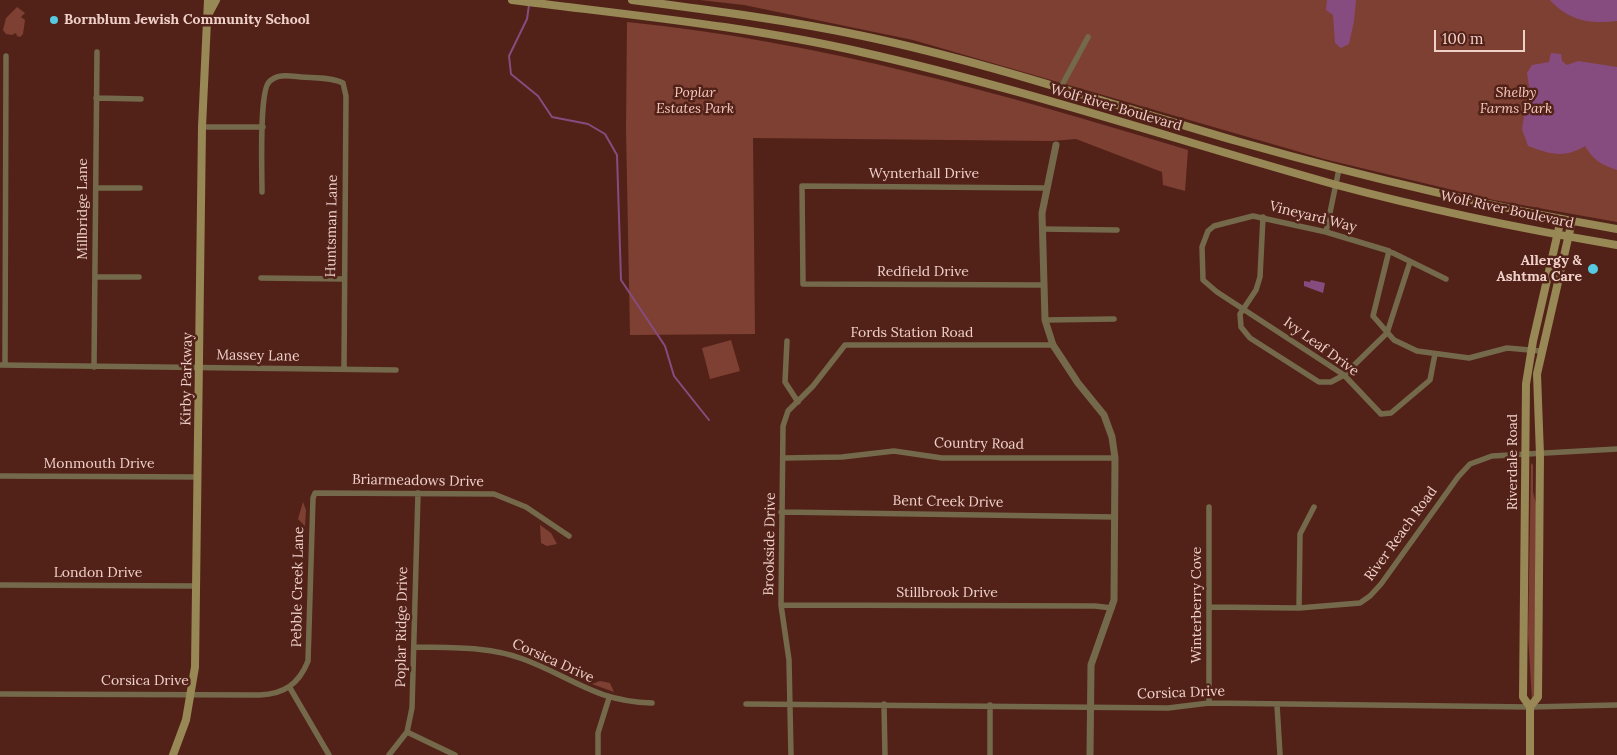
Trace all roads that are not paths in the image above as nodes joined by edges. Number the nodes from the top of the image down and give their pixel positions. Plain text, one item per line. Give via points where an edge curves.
1 (203, 0) edge
2 (208, 0) edge
3 (216, 0) edge
4 (512, 0) edge
5 (632, 0) edge
6 (206, 19) junction
7 (1088, 37) dead end
8 (97, 52) dead end
9 (6, 56) dead end
10 (1062, 87) junction
11 (96, 98) junction
12 (141, 99) dead end
13 (202, 127) junction
14 (263, 127) junction
15 (1056, 145) dead end
16 (1339, 169) junction
17 (1336, 185) junction
18 (96, 188) junction
19 (140, 188) dead end
20 (1045, 188) junction
21 (262, 192) dead end
22 (1263, 217) junction
23 (1561, 219) junction
24 (1572, 221) junction
25 (1042, 229) junction
26 (1617, 229) edge
27 (1117, 230) dead end
28 (1326, 232) junction
29 (1558, 234) junction
30 (1569, 237) junction
31 (1617, 244) edge
32 (1389, 251) junction
33 (1410, 262) junction
34 (95, 277) junction
35 (139, 277) dead end
36 (261, 278) dead end
37 (344, 279) junction
38 (1446, 279) dead end
39 (803, 284) joint
40 (1043, 286) junction
41 (1216, 292) joint
42 (1244, 308) junction
43 (1114, 318) dead end
44 (1045, 320) junction
45 (1387, 333) junction
46 (787, 341) dead end
47 (1053, 345) junction
48 (1531, 349) junction
49 (1541, 351) junction
50 (1435, 354) junction
51 (3, 365) edge
52 (94, 367) junction
53 (200, 368) junction
54 (344, 369) junction
55 (396, 370) dead end
56 (1344, 375) junction
57 (798, 402) junction
58 (1617, 449) edge
59 (1526, 455) junction
60 (1540, 455) junction
61 (784, 458) junction
62 (1115, 458) junction
63 (0, 476) edge
64 (197, 477) junction
65 (315, 493) joint
66 (418, 493) junction
67 (1314, 507) dead end
68 (1209, 508) dead end
69 (781, 512) junction
70 (1115, 517) junction
71 (569, 536) dead end
72 (0, 585) edge
73 (196, 586) junction
74 (782, 605) junction
75 (1210, 607) junction
76 (1112, 608) junction
77 (1298, 608) junction
78 (414, 647) junction
79 (290, 688) junction
80 (0, 694) edge
81 (192, 694) junction
82 (609, 698) junction
83 (652, 703) dead end
84 (746, 704) dead end
85 (790, 704) junction
86 (884, 704) junction
87 (1208, 704) junction
88 (1277, 704) junction
89 (990, 705) junction
90 (1617, 705) edge
91 (1090, 706) junction
92 (1530, 706) junction
93 (407, 732) junction
94 (173, 755) edge
95 (329, 755) edge
96 (389, 755) edge
97 (455, 755) edge
98 (598, 755) edge
99 (790, 755) edge
100 (885, 755) edge
101 (990, 755) edge
102 (1090, 755) edge
103 (1280, 755) edge
104 (1530, 755) edge

1 - 6 main road
2 - 6 main road, Kirby Parkway
3 - 6 main road
4 - 17 main road, Wolf River Boulevard via 754,31 861,52 1009,89
5 - 10 main road, Wolf River Boulevard via 757,16 865,36
6 - 13 main road, Kirby Parkway
7 - 10 street
8 - 11 street, Millbridge Lane
9 - 51 street
10 - 16 main road, Wolf River Boulevard
11 - 12 street
11 - 18 street, Millbridge Lane
13 - 14 street
13 - 53 main road, Kirby Parkway
14 - 21 street
14 - 37 street, Huntsman Lane via 265,88 273,78 322,78 343,83 346,96
15 - 20 street
16 - 17 street
16 - 23 main road, Wolf River Boulevard
17 - 28 street
17 - 29 main road, Wolf River Boulevard
18 - 19 street
18 - 34 street, Millbridge Lane
20 - 25 street
20 - 39 street, Wynterhall Drive via 802,186
22 - 28 street, Vineyard Way
22 - 41 street, Vineyard Way via 1223,223 1206,234 1202,247 1203,280
22 - 42 street via 1260,277
23 - 24 main road, Wolf River Boulevard
23 - 29 main road, Riverdale Road
24 - 26 main road, Wolf River Boulevard
24 - 30 main road, Riverdale Road
25 - 27 street
25 - 40 street
28 - 32 street, Vineyard Way
29 - 30 main road, Wolf River Boulevard
29 - 48 main road, Riverdale Road
30 - 31 main road, Wolf River Boulevard
30 - 49 main road, Riverdale Road
32 - 33 street, Vineyard Way
32 - 45 street via 1372,316
33 - 38 street, Vineyard Way
33 - 45 street
34 - 35 street
34 - 52 street, Millbridge Lane
36 - 37 street
37 - 54 street, Huntsman Lane
39 - 40 street, Redfield Drive
40 - 44 street
41 - 42 street, Ivy Leaf Drive
42 - 56 street, Ivy Leaf Drive
42 - 56 street via 1240,322 1250,338 1319,382 1331,382
43 - 44 street
44 - 47 street
45 - 50 street via 1407,347
45 - 56 street
46 - 57 street via 785,382
47 - 57 street, Fords Station Road via 845,345
47 - 62 street via 1104,415
48 - 49 street
48 - 50 street via 1507,348 1468,358
48 - 59 main road, Riverdale Road via 1526,384
49 - 60 main road, Riverdale Road via 1537,386
50 - 56 street, Ivy Leaf Drive via 1430,380 1388,415 1378,411
51 - 52 street, Massey Lane
52 - 53 street, Massey Lane
53 - 54 street, Massey Lane
53 - 64 main road, Kirby Parkway
54 - 55 street, Massey Lane
57 - 61 street, Brookside Drive via 784,419
58 - 60 street, River Reach Road
59 - 60 street, River Reach Road
59 - 77 street, River Reach Road via 1492,456 1470,464 1370,596 1360,603
59 - 92 main road, Riverdale Road via 1523,697
60 - 92 main road, Riverdale Road via 1538,697
61 - 62 street, Country Road via 842,457 894,450 942,458
61 - 69 street, Brookside Drive
62 - 70 street
63 - 64 street, Monmouth Drive
64 - 73 main road, Kirby Parkway
65 - 66 street, Briarmeadows Drive
65 - 79 street, Pebble Creek Lane via 312,498 308,661 302,675
66 - 71 street, Briarmeadows Drive via 503,496 526,507
66 - 78 street, Poplar Ridge Drive
67 - 77 street via 1300,534
68 - 75 street, Winterberry Cove
69 - 70 street, Bent Creek Drive
69 - 74 street, Brookside Drive
70 - 76 street
72 - 73 street, London Drive
73 - 81 main road, Kirby Parkway
74 - 76 street, Stillbrook Drive
74 - 85 street, Brookside Drive via 790,660
75 - 77 street, River Reach Road
75 - 87 street, Winterberry Cove
76 - 91 street via 1093,655
78 - 82 street, Corsica Drive via 474,648 499,652 525,659
78 - 93 street, Poplar Ridge Drive via 412,708
79 - 81 street, Corsica Drive via 270,694
79 - 95 street
80 - 81 street, Corsica Drive
81 - 94 main road, Kirby Parkway
82 - 83 street, Corsica Drive
82 - 98 street via 598,734
84 - 85 street, Corsica Drive
85 - 86 street, Corsica Drive
85 - 99 street, Brookside Drive
86 - 89 street, Corsica Drive
86 - 100 street
87 - 88 street, Corsica Drive
87 - 91 street, Corsica Drive via 1168,708
88 - 92 street, Corsica Drive
88 - 103 street
89 - 91 street, Corsica Drive
89 - 101 street
90 - 92 street, Corsica Drive
91 - 102 street
92 - 104 main road, Riverdale Road
93 - 96 street, Poplar Ridge Drive
93 - 97 street

